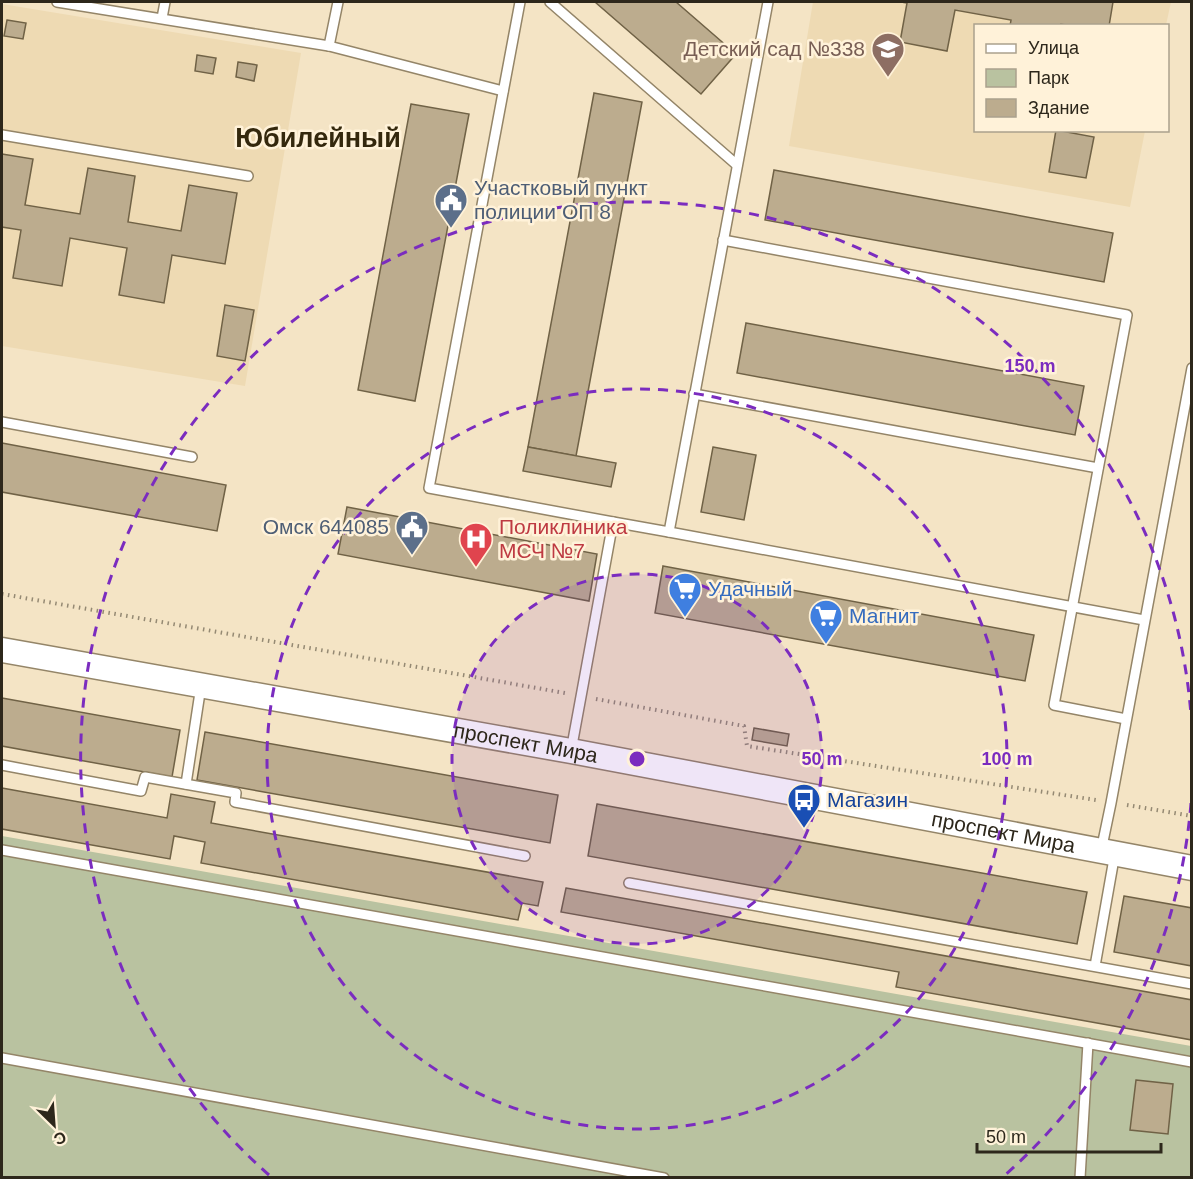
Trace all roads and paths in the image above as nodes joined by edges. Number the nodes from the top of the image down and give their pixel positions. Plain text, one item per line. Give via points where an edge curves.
1 (57, 2) edge
2 (165, 2) edge
3 (338, 2) edge
4 (520, 2) edge
5 (550, 2) edge
6 (768, 2) edge
7 (162, 18) junction
8 (329, 46) junction
9 (503, 91) junction
10 (2, 135) edge
11 (737, 165) junction
12 (248, 176) dead end
13 (723, 240) junction
14 (1191, 368) edge
15 (694, 394) junction
16 (2, 422) edge
17 (192, 457) dead end
18 (1098, 468) junction
19 (613, 522) junction
20 (669, 532) junction
21 (1072, 607) junction
22 (1144, 620) junction
23 (2, 650) edge
24 (201, 685) junction
25 (1126, 719) junction
26 (571, 751) junction
27 (2, 765) edge
28 (186, 784) junction
29 (2, 850) edge
30 (1108, 852) junction
31 (525, 856) dead end
32 (1191, 868) edge
33 (629, 883) dead end
34 (1095, 966) junction
35 (1191, 984) edge
36 (1088, 1043) junction
37 (2, 1058) edge
38 (1191, 1062) edge
39 (664, 1178) edge
40 (1080, 1178) edge

1 - 7 lane
2 - 7 lane
3 - 8 lane
4 - 9 lane
5 - 11 lane
6 - 11 lane
7 - 8 lane
8 - 9 lane
9 - 19 lane via 429,488
10 - 12 lane
11 - 13 lane
13 - 15 lane
13 - 18 lane via 1127,315
14 - 22 lane
15 - 18 lane
15 - 20 lane
16 - 17 lane
18 - 21 lane
19 - 20 lane
19 - 26 lane
20 - 21 lane
21 - 22 lane
21 - 25 lane via 1054,705
22 - 25 lane
23 - 24 street, проспект Мира
24 - 26 street, проспект Мира
24 - 28 lane
25 - 30 lane
26 - 30 street, проспект Мира
27 - 28 lane via 141,791 145,777
28 - 31 lane via 236,794 235,802
29 - 36 lane
30 - 32 street, проспект Мира
30 - 34 lane
33 - 34 lane
34 - 35 lane
36 - 38 lane
36 - 40 lane
37 - 39 lane

